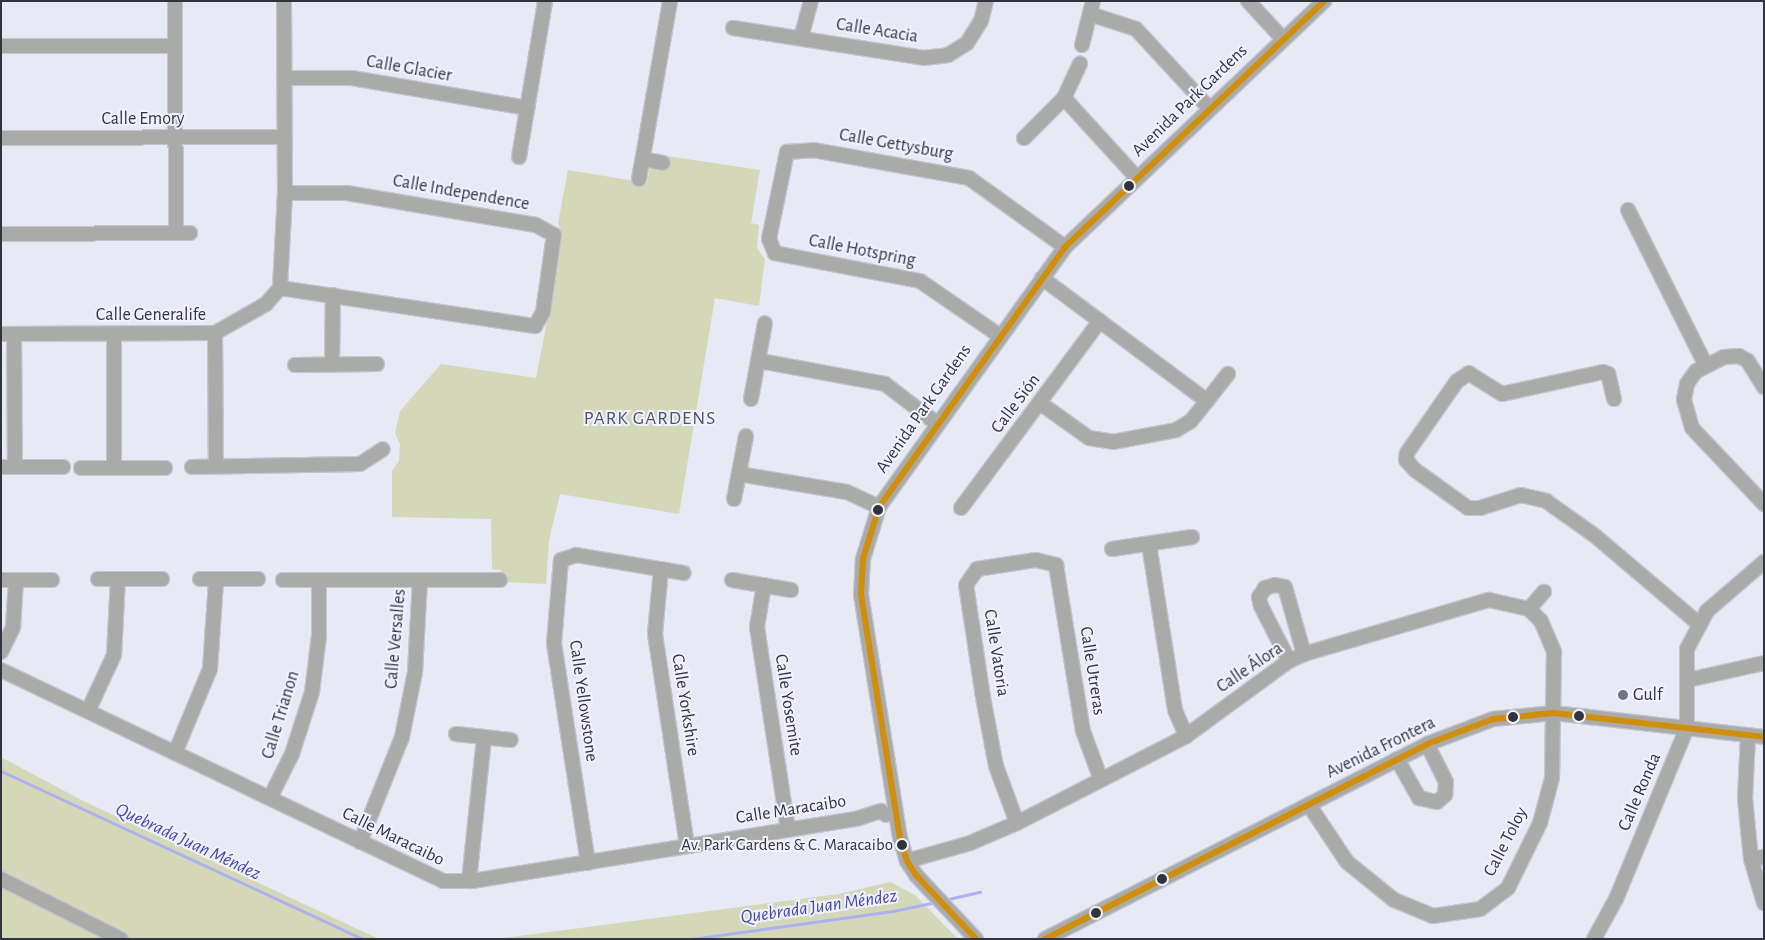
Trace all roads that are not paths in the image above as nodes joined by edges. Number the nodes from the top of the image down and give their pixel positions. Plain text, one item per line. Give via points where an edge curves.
1 (175, 1) edge
2 (284, 1) edge
3 (545, 1) edge
4 (670, 1) edge
5 (810, 1) edge
6 (986, 1) edge
7 (1248, 1) edge
8 (1324, 1) edge
9 (1091, 8) edge
10 (733, 28) dead end
11 (801, 38) junction
12 (1284, 39) junction
13 (1082, 45) dead end
14 (1, 46) edge
15 (175, 46) junction
16 (1080, 64) dead end
17 (284, 78) junction
18 (1064, 98) junction
19 (527, 108) junction
20 (1209, 108) junction
21 (176, 137) junction
22 (1, 138) edge
23 (284, 138) junction
24 (1024, 138) dead end
25 (519, 157) dead end
26 (643, 159) junction
27 (664, 163) dead end
28 (1137, 178) junction
29 (639, 179) dead end
30 (285, 193) junction
31 (1628, 210) dead end
32 (1, 234) edge
33 (769, 239) joint
34 (1065, 247) junction
35 (1042, 278) junction
36 (280, 288) junction
37 (333, 295) junction
38 (1100, 321) junction
39 (765, 323) dead end
40 (215, 333) junction
41 (8, 334) edge
42 (114, 334) junction
43 (1000, 336) junction
44 (760, 361) junction
45 (332, 363) junction
46 (295, 364) dead end
47 (377, 364) dead end
48 (1706, 366) junction
49 (1228, 374) dead end
50 (1764, 386) edge
51 (751, 399) dead end
52 (1614, 399) dead end
53 (1207, 401) junction
54 (1040, 403) junction
55 (936, 422) junction
56 (746, 436) dead end
57 (383, 449) dead end
58 (8, 466) edge
59 (114, 466) junction
60 (216, 466) junction
61 (63, 467) dead end
62 (192, 467) dead end
63 (81, 468) dead end
64 (165, 468) dead end
65 (739, 474) junction
66 (734, 500) dead end
67 (1764, 504) edge
68 (879, 507) junction
69 (961, 508) dead end
70 (1192, 537) dead end
71 (1149, 544) junction
72 (1112, 549) dead end
73 (1764, 562) edge
74 (1056, 565) joint
75 (661, 569) junction
76 (683, 573) dead end
77 (98, 579) dead end
78 (118, 579) junction
79 (162, 579) dead end
80 (200, 579) dead end
81 (258, 579) dead end
82 (1, 580) edge
83 (16, 580) junction
84 (52, 580) dead end
85 (216, 580) junction
86 (283, 580) dead end
87 (319, 580) junction
88 (420, 580) junction
89 (500, 580) dead end
90 (732, 580) dead end
91 (764, 585) junction
92 (790, 590) dead end
93 (1544, 592) dead end
94 (1529, 610) junction
95 (1700, 625) junction
96 (1, 652) edge
97 (1304, 654) junction
98 (1289, 661) junction
99 (1764, 662) edge
100 (1, 670) edge
101 (1688, 680) junction
102 (88, 712) junction
103 (1554, 713) junction
104 (1687, 728) junction
105 (456, 734) dead end
106 (1748, 735) junction
107 (1186, 736) junction
108 (1764, 737) edge
109 (484, 739) junction
110 (511, 740) dead end
111 (1427, 744) junction
112 (176, 754) junction
113 (1397, 759) junction
114 (1101, 780) junction
115 (270, 798) junction
116 (1309, 805) junction
117 (890, 814) junction
118 (1017, 823) junction
119 (788, 830) junction
120 (360, 842) junction
121 (687, 846) junction
122 (1757, 858) edge
123 (907, 861) junction
124 (588, 863) junction
125 (1, 879) edge
126 (469, 881) junction
127 (1764, 903) edge
128 (976, 938) edge
129 (121, 939) edge
130 (1045, 939) edge
131 (1594, 939) edge

1 - 15 street
2 - 17 street
3 - 19 street
4 - 26 street
5 - 11 street
6 - 11 street, Calle Acacia via 981,22 967,44 948,55 924,58
7 - 12 street
8 - 12 street, Avenida Park Gardens
9 - 13 street
9 - 20 street via 1136,29
10 - 11 street, Calle Acacia
12 - 20 street, Avenida Park Gardens
14 - 15 street
15 - 21 street
16 - 18 street
17 - 19 street, Calle Glacier via 352,78
17 - 23 street
18 - 24 street
18 - 28 street
19 - 25 street
20 - 28 street, Avenida Park Gardens
21 - 22 street, Calle Emory
21 - 23 street, Calle Emory
21 - 32 street via 183,233
23 - 30 street
26 - 27 street
26 - 29 street
28 - 34 street, Avenida Park Gardens
30 - 36 street
30 - 37 street, Calle Independence via 347,193 536,225 554,235 544,312 535,326
31 - 48 street
33 - 34 street, Calle Gettysburg via 787,152 813,150 969,178
33 - 43 street, Calle Hotspring via 775,253 920,281
34 - 35 street, Avenida Park Gardens
35 - 38 street
35 - 43 street, Avenida Park Gardens
36 - 37 street
36 - 40 street, Calle Generalife via 266,304
37 - 45 street
38 - 53 street
38 - 54 street, Calle Sión
39 - 44 street
40 - 42 street, Calle Generalife
40 - 60 street
41 - 42 street, Calle Generalife
41 - 58 street
42 - 59 street
43 - 55 street, Avenida Park Gardens
44 - 51 street
44 - 55 street via 885,384
45 - 46 street
45 - 47 street
48 - 50 street via 1724,357 1739,356 1754,368
48 - 67 street via 1696,371 1686,384 1684,400 1692,428
49 - 53 street
52 - 95 street via 1608,374 1603,372 1502,394 1469,373 1457,381 1407,453 1406,460 1468,508 1480,508 1521,495 1546,502 1594,535
53 - 54 street via 1191,421 1176,430 1113,442 1089,438
54 - 69 street, Calle Sión
55 - 68 street, Avenida Park Gardens
56 - 65 street
57 - 60 street via 360,464
58 - 61 street
59 - 63 street
59 - 64 street
60 - 62 street
65 - 66 street
65 - 68 street via 846,492
68 - 117 street, Avenida Park Gardens via 863,559 861,595
70 - 71 street
71 - 72 street
71 - 107 street via 1175,710
73 - 95 street, Calle Ronda via 1707,611
74 - 114 street, Calle Utreras via 1083,731
74 - 118 street, Calle Vatoria via 1036,560 977,570 966,585 996,766
75 - 76 street
75 - 121 street, Calle Yorkshire via 656,634
75 - 124 street, Calle Yellowstone via 576,555 561,560 554,643
77 - 78 street
78 - 79 street
78 - 102 street via 114,655
80 - 85 street
81 - 85 street
82 - 83 street
83 - 84 street
83 - 96 street via 13,626
85 - 112 street via 210,669
86 - 87 street
87 - 88 street
87 - 115 street, Calle Trianon via 320,636 312,692 292,754
88 - 89 street
88 - 120 street, Calle Versalles via 415,672 402,737
90 - 91 street
91 - 92 street
91 - 119 street, Calle Yosemite via 757,627
93 - 94 street
94 - 97 street, Calle Álora via 1489,600
94 - 103 street via 1541,621 1554,652
95 - 101 street, Calle Ronda via 1687,649
97 - 98 street, Calle Álora
97 - 98 street via 1285,587 1265,588 1259,597 1261,606
98 - 107 street, Calle Álora
99 - 101 street
100 - 102 street, Calle Maracaibo
101 - 104 street, Calle Ronda
102 - 112 street, Calle Maracaibo
103 - 104 street, Avenida Frontera
103 - 111 street, Avenida Frontera via 1494,720
103 - 116 street, Calle Toloy via 1552,778 1540,823 1508,888 1480,909 1433,916 1394,900 1347,862
104 - 106 street, Avenida Frontera
104 - 131 street, Calle Ronda via 1616,899
105 - 109 street
106 - 108 street, Avenida Frontera
106 - 122 street via 1745,798
107 - 114 street, Calle Álora
109 - 110 street
109 - 126 street
111 - 113 street, Avenida Frontera
111 - 113 street via 1446,782 1445,795 1437,802 1419,798
112 - 115 street, Calle Maracaibo
113 - 116 street, Avenida Frontera
114 - 118 street, Calle Álora
115 - 120 street, Calle Maracaibo
116 - 130 street, Avenida Frontera
117 - 119 street, Calle Maracaibo via 862,821 859,818
117 - 123 street, Avenida Park Gardens
118 - 123 street, Calle Álora via 970,843
119 - 121 street, Calle Maracaibo
120 - 126 street, Calle Maracaibo via 443,881
121 - 124 street, Calle Maracaibo
122 - 127 street
123 - 128 street, Avenida Park Gardens via 933,894
124 - 126 street, Calle Maracaibo
125 - 129 street

